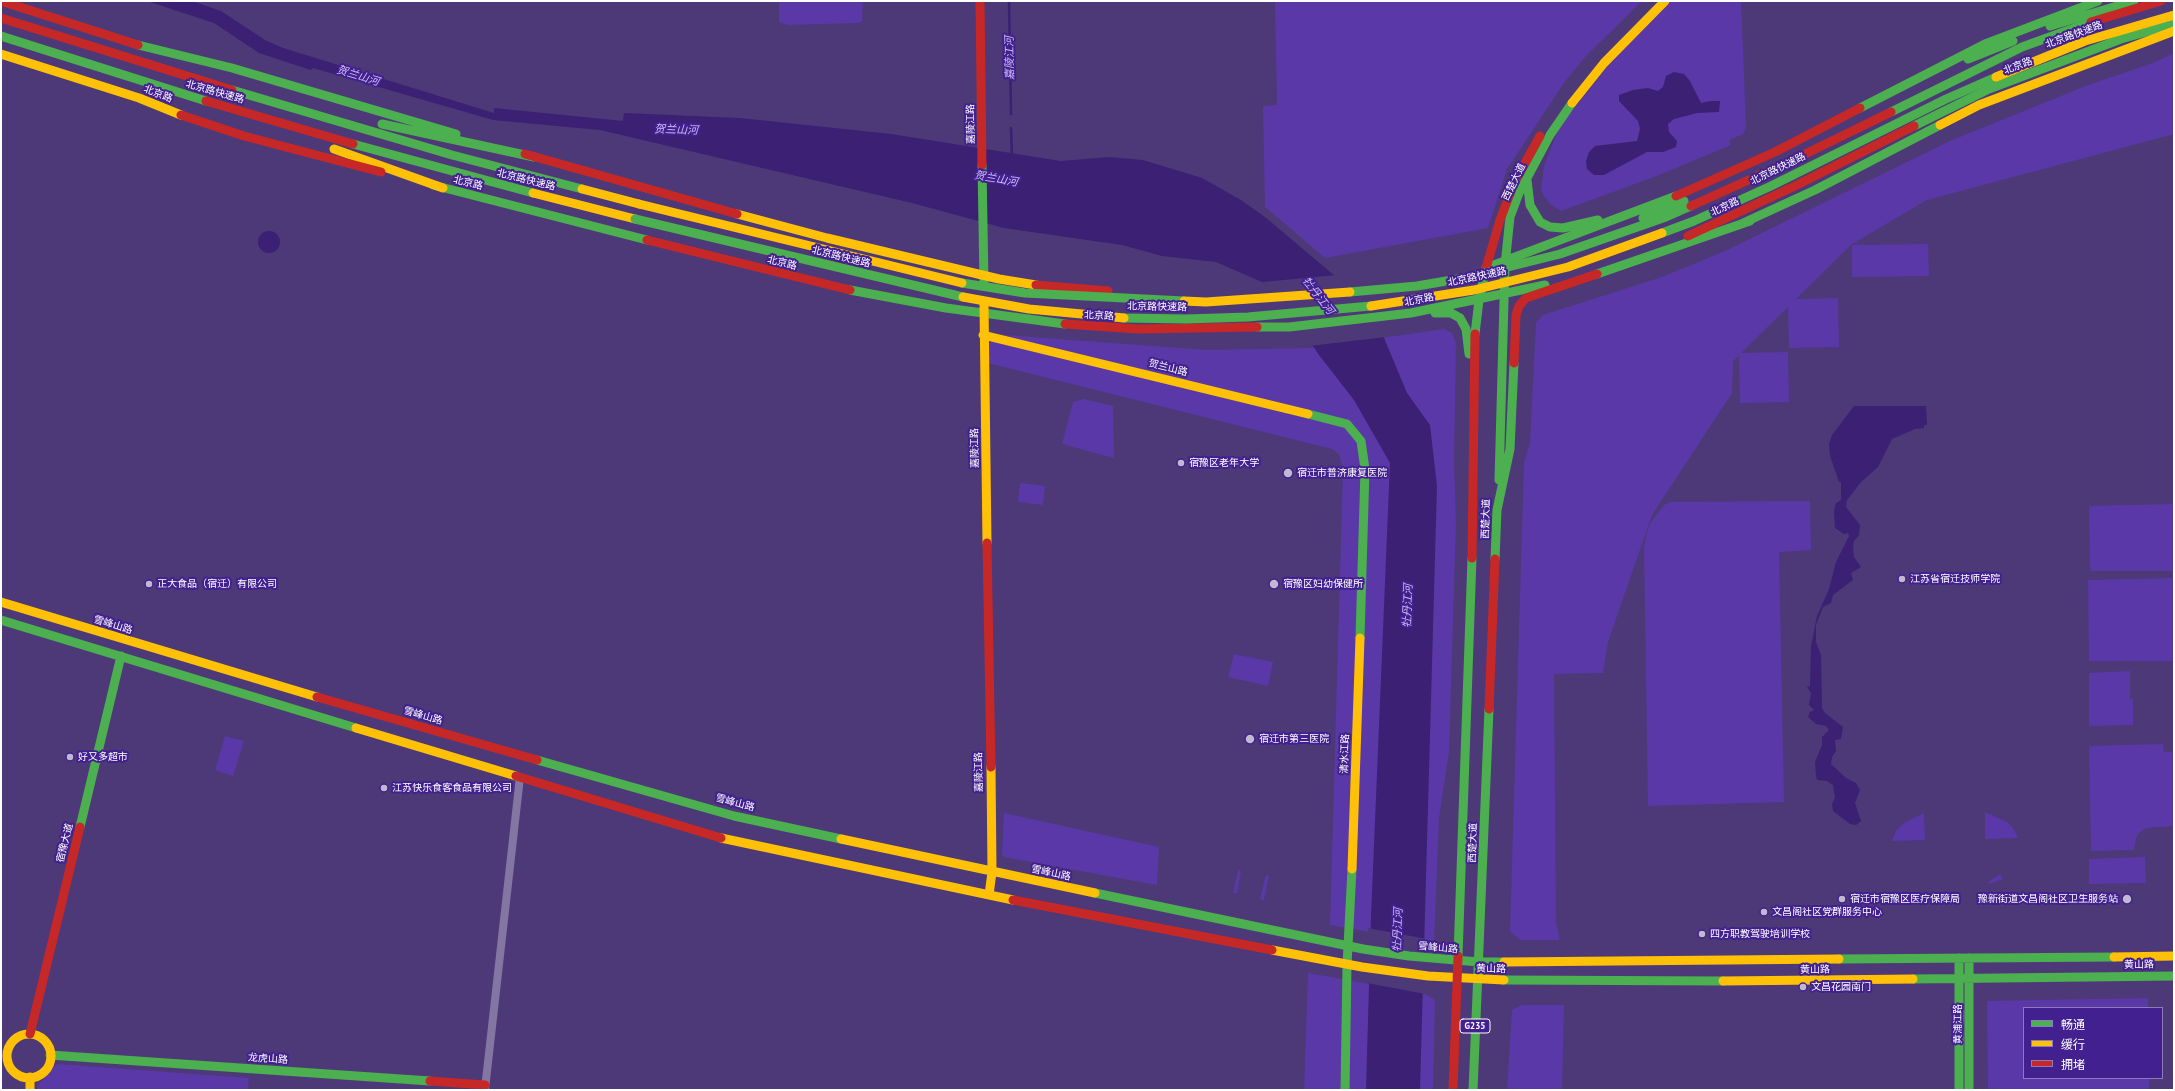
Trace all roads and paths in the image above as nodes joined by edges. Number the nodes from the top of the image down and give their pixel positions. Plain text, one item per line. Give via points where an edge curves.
1 (1, 1) edge
2 (980, 1) edge
3 (1654, 1) edge
4 (1664, 1) edge
5 (2098, 1) edge
6 (2134, 1) edge
7 (2161, 1) edge
8 (2174, 15) edge
9 (1, 18) edge
10 (2174, 24) edge
11 (2174, 31) edge
12 (1, 36) edge
13 (1, 54) edge
14 (169, 71) junction
15 (121, 73) junction
16 (217, 114) dead end
17 (255, 126) dead end
18 (534, 157) junction
19 (1527, 180) junction
20 (443, 188) junction
21 (1652, 206) junction
22 (1697, 239) junction
23 (1506, 262) junction
24 (1486, 268) junction
25 (1590, 272) junction
26 (983, 275) junction
27 (1505, 294) junction
28 (1479, 300) junction
29 (984, 313) junction
30 (1411, 313) junction
31 (983, 335) junction
32 (1347, 424) joint
33 (1497, 510) junction
34 (1473, 511) junction
35 (1, 602) edge
36 (1, 620) edge
37 (121, 656) junction
38 (520, 777) junction
39 (992, 872) junction
40 (989, 895) junction
41 (1348, 946) junction
42 (2174, 956) edge
43 (1959, 958) junction
44 (1969, 958) junction
45 (1459, 961) junction
46 (1479, 962) junction
47 (1347, 965) junction
48 (2174, 976) edge
49 (1456, 979) junction
50 (1959, 979) junction
51 (1969, 979) junction
52 (1476, 980) junction
53 (30, 1034) junction
54 (4, 1049) edge
55 (50, 1055) junction
56 (30, 1077) junction
57 (485, 1088) edge
58 (30, 1090) edge
59 (1345, 1090) edge
60 (1453, 1090) edge
61 (1473, 1090) edge
62 (1960, 1090) edge
63 (1969, 1090) edge

1 - 18 main road, 北京路 via 148,48 232,68
2 - 26 main road, 嘉陵江路
3 - 24 main road, 西楚大道 via 1590,67 1543,131 1514,183
4 - 19 main road, 西楚大道 via 1584,86 1550,135
5 - 21 main road via 1985,44 1775,152
6 - 23 main road via 2037,31 1950,68 1765,166 1675,205 1573,246
7 - 14 main road, 北京路快速路, bridge via 2080,25 2022,48 1797,158 1666,217 1560,254 1464,278 1417,286 1206,302 1025,293 957,282 452,155
8 - 15 main road, 北京路快速路, bridge via 2085,41 2009,71 1946,99 1764,190 1694,221 1568,267 1474,290 1391,304 1248,317 1186,319 1102,317 1029,309 913,286 449,171 188,96
9 - 14 main road, 北京路快速路
10 - 25 main road, 北京路 via 2121,38 1989,89 1705,228 1633,258
11 - 22 main road via 1979,105 1750,221
12 - 15 main road, 北京路快速路
13 - 20 main road, 北京路 via 272,144
14 - 18 main road via 238,84 393,127
15 - 16 main road
17 - 20 main road via 346,152
18 - 26 main road, 北京路 via 827,238
19 - 21 main road via 1533,214 1540,222 1550,227 1569,227
19 - 23 main road, 西楚大道 via 1510,217
20 - 29 main road, 北京路 via 832,287 878,297
21 - 23 main road
22 - 25 main road
22 - 33 main road via 1526,298 1519,306 1516,314 1510,449
23 - 24 main road, 北京路
23 - 27 main road, 西楚大道
24 - 26 main road, 北京路 via 1429,280 1267,295 1207,296 1141,294 1036,285
24 - 28 main road, 西楚大道
25 - 27 main road, 北京路
26 - 29 main road, 嘉陵江路
27 - 28 main road, 北京路
27 - 33 main road, 西楚大道
28 - 30 main road, 北京路
28 - 34 main road, 西楚大道 via 1475,338
29 - 30 main road, 北京路 via 1043,323 1138,329 1289,327
29 - 31 main road, 嘉陵江路
30 - 34 main road via 1451,313 1460,318 1466,329 1469,347
31 - 32 main road, 贺兰山路
31 - 39 main road, 嘉陵江路
32 - 41 main road, 清水江路 via 1361,441 1365,469 1355,807
33 - 46 main road, 西楚大道
34 - 45 main road, 西楚大道
35 - 39 main road, 雪峰山路 via 374,714 734,816
36 - 37 main road
37 - 38 main road
37 - 53 main road, 宿豫大道
38 - 40 main road via 727,840
38 - 57 street
39 - 40 main road, 嘉陵江路
39 - 41 main road, 雪峰山路
40 - 47 main road
41 - 45 main road, 雪峰山路
41 - 47 main road, 清水江路
42 - 44 main road, 黄山路
43 - 44 main road, 黄山路
43 - 46 main road, 黄山路
43 - 50 main road, 黄浦江路
44 - 51 main road, 黄浦江路
45 - 46 main road, 雪峰山路
45 - 49 main road, G235
46 - 52 main road, 西楚大道 / G235
47 - 49 main road
47 - 59 main road, 清水江路
48 - 51 main road, 黄山路
49 - 52 main road, 黄山路
49 - 60 main road, G235
50 - 51 main road, 黄山路
50 - 52 main road, 黄山路
50 - 62 main road, 黄浦江路
51 - 63 main road, 黄浦江路
52 - 61 main road, 西楚大道 / G235
53 - 54 main road via 16,1038
53 - 55 main road via 43,1039 48,1045
54 - 56 main road via 12,1069 23,1077
55 - 56 main road via 48,1066 43,1072
55 - 57 main road, 龙虎山路
56 - 58 main road

